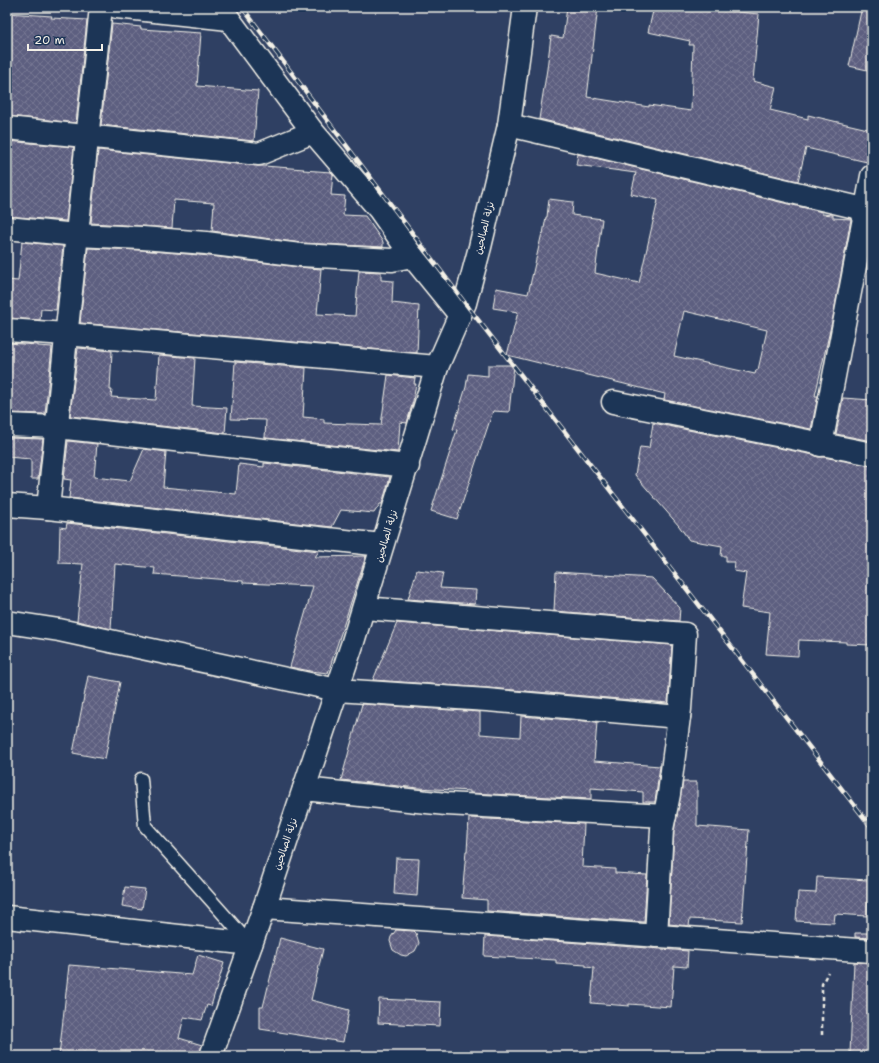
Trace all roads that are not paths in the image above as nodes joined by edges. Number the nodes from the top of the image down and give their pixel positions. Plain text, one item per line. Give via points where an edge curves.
1 (101, 7) edge
2 (117, 7) edge
3 (525, 7) edge
4 (224, 13) edge
5 (509, 125) junction
6 (7, 128) edge
7 (313, 132) junction
8 (86, 137) junction
9 (872, 176) edge
10 (869, 210) edge
11 (7, 228) edge
12 (76, 235) junction
13 (412, 256) junction
14 (460, 315) junction
15 (7, 330) edge
16 (66, 334) junction
17 (437, 367) junction
18 (613, 402) dead end
19 (7, 425) edge
20 (57, 427) junction
21 (821, 445) junction
22 (872, 454) edge
23 (408, 466) junction
24 (7, 505) edge
25 (48, 508) junction
26 (382, 545) junction
27 (364, 608) junction
28 (7, 622) edge
29 (337, 690) junction
30 (679, 717) junction
31 (141, 779) dead end
32 (304, 789) junction
33 (665, 816) junction
34 (264, 908) junction
35 (7, 917) edge
36 (656, 936) junction
37 (250, 944) junction
38 (872, 951) edge
39 (211, 1056) edge

1 - 8 street
2 - 4 street
3 - 5 street, نزلة الصالحين
4 - 7 street
5 - 10 street
5 - 14 street, نزلة الصالحين via 480,248
6 - 8 street
7 - 8 street via 259,154
7 - 13 street via 379,209
8 - 12 street
9 - 10 street
10 - 21 street
11 - 12 street
12 - 13 street via 177,241 300,255 392,260
12 - 16 street
13 - 14 street
14 - 17 street, نزلة الصالحين
15 - 16 street
16 - 17 street
16 - 20 street
17 - 23 street, نزلة الصالحين
18 - 21 street
19 - 20 street
20 - 23 street
20 - 25 street
21 - 22 street
23 - 26 street, نزلة الصالحين
24 - 25 street
25 - 26 street
26 - 27 street, نزلة الصالحين
27 - 29 street, نزلة الصالحين
27 - 30 street via 685,634
28 - 29 street via 59,630
29 - 30 street
29 - 32 street, نزلة الصالحين
30 - 33 street
31 - 37 lane via 145,826
32 - 33 street via 446,804
32 - 34 street, نزلة الصالحين
33 - 36 street via 662,829
34 - 36 street
34 - 37 street, نزلة الصالحين
35 - 37 street
36 - 38 street
37 - 39 street, نزلة الصالحين

